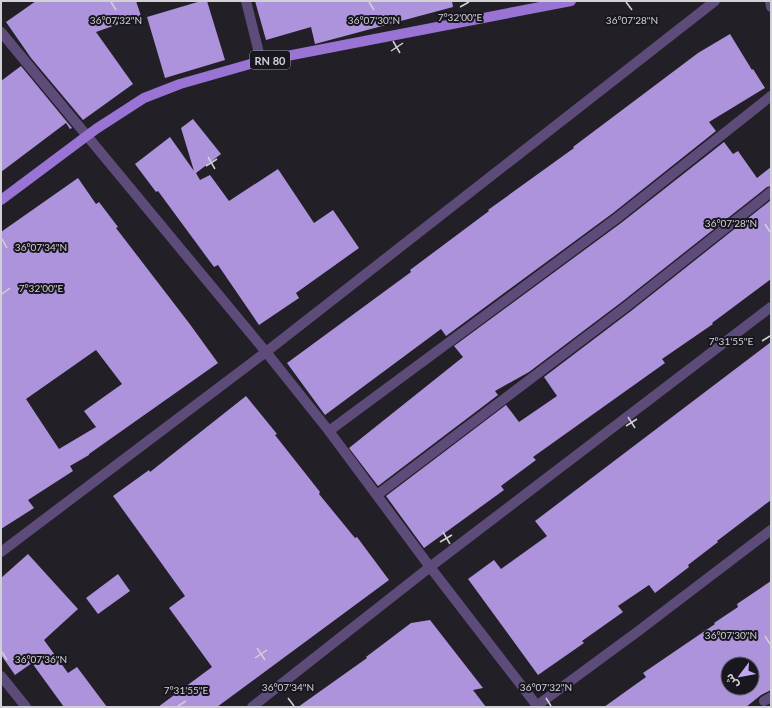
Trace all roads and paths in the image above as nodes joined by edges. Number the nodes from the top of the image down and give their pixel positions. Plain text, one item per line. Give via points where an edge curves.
1 (246, 1) edge
2 (571, 1) edge
3 (716, 1) edge
4 (770, 1) edge
5 (771, 7) edge
6 (1, 32) edge
7 (261, 61) junction
8 (771, 96) edge
9 (86, 136) junction
10 (771, 192) edge
11 (1, 200) edge
12 (771, 307) edge
13 (266, 352) junction
14 (329, 431) junction
15 (377, 495) junction
16 (771, 530) edge
17 (1, 552) edge
18 (430, 568) junction
19 (1, 676) edge
20 (26, 707) edge
21 (252, 707) edge
22 (537, 707) edge

1 - 7 street
2 - 7 main road, RN 80
3 - 13 street
4 - 5 street
6 - 9 street
7 - 9 main road, RN 80 via 180,84 144,98
8 - 14 street via 617,218
9 - 11 main road, RN 80
9 - 13 street
10 - 15 street via 627,306
12 - 18 street
13 - 14 street
13 - 17 street
14 - 15 street
15 - 18 street
16 - 22 street
18 - 21 street
18 - 22 street
19 - 20 street

